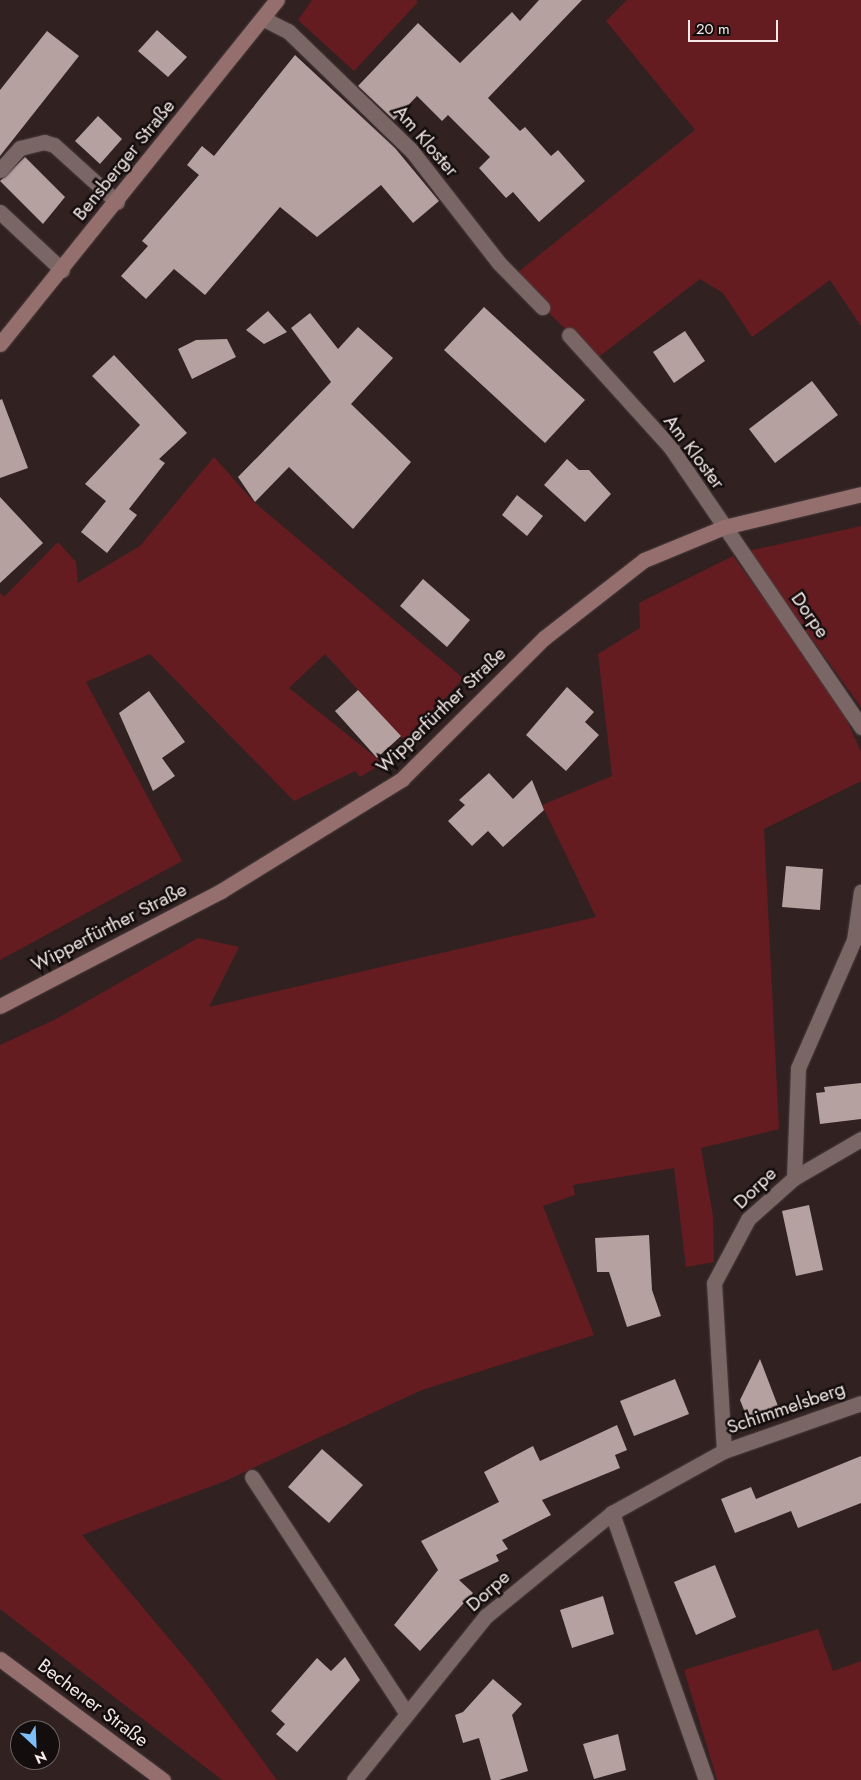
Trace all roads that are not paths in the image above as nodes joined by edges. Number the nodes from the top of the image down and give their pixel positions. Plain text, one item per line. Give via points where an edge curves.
1 (277, 0) edge
2 (264, 19) junction
3 (0, 170) edge
4 (116, 202) junction
5 (0, 212) edge
6 (62, 270) junction
7 (542, 307) dead end
8 (569, 335) dead end
9 (0, 344) edge
10 (861, 494) edge
11 (724, 527) junction
12 (861, 727) edge
13 (861, 891) edge
14 (0, 1006) edge
15 (861, 1140) edge
16 (794, 1178) junction
17 (861, 1403) edge
18 (724, 1451) junction
19 (252, 1477) dead end
20 (612, 1513) junction
21 (0, 1659) edge
22 (407, 1714) junction
23 (163, 1780) edge
24 (354, 1780) edge
25 (706, 1780) edge

1 - 2 main road, Bensberger Straße
2 - 4 main road, Bensberger Straße
2 - 7 street, Am Kloster via 288,31 411,150 499,263
3 - 4 street via 20,148 44,142 54,146
4 - 6 main road, Bensberger Straße
5 - 6 street
6 - 9 main road, Bensberger Straße
8 - 11 street, Am Kloster via 671,448
10 - 11 main road, Wipperfürther Straße
11 - 12 street, Dorpe
11 - 14 main road, Wipperfürther Straße via 644,560 599,593 544,638 402,779 344,819 221,891
13 - 16 street, Dorpe via 854,940 798,1068
15 - 16 street
16 - 18 street, Dorpe via 748,1219 714,1283
17 - 18 street, Schimmelsberg
18 - 20 street, Dorpe
19 - 22 street
20 - 22 street, Dorpe via 486,1616
20 - 25 street
21 - 23 main road, Bechener Straße
22 - 24 street, Dorpe

